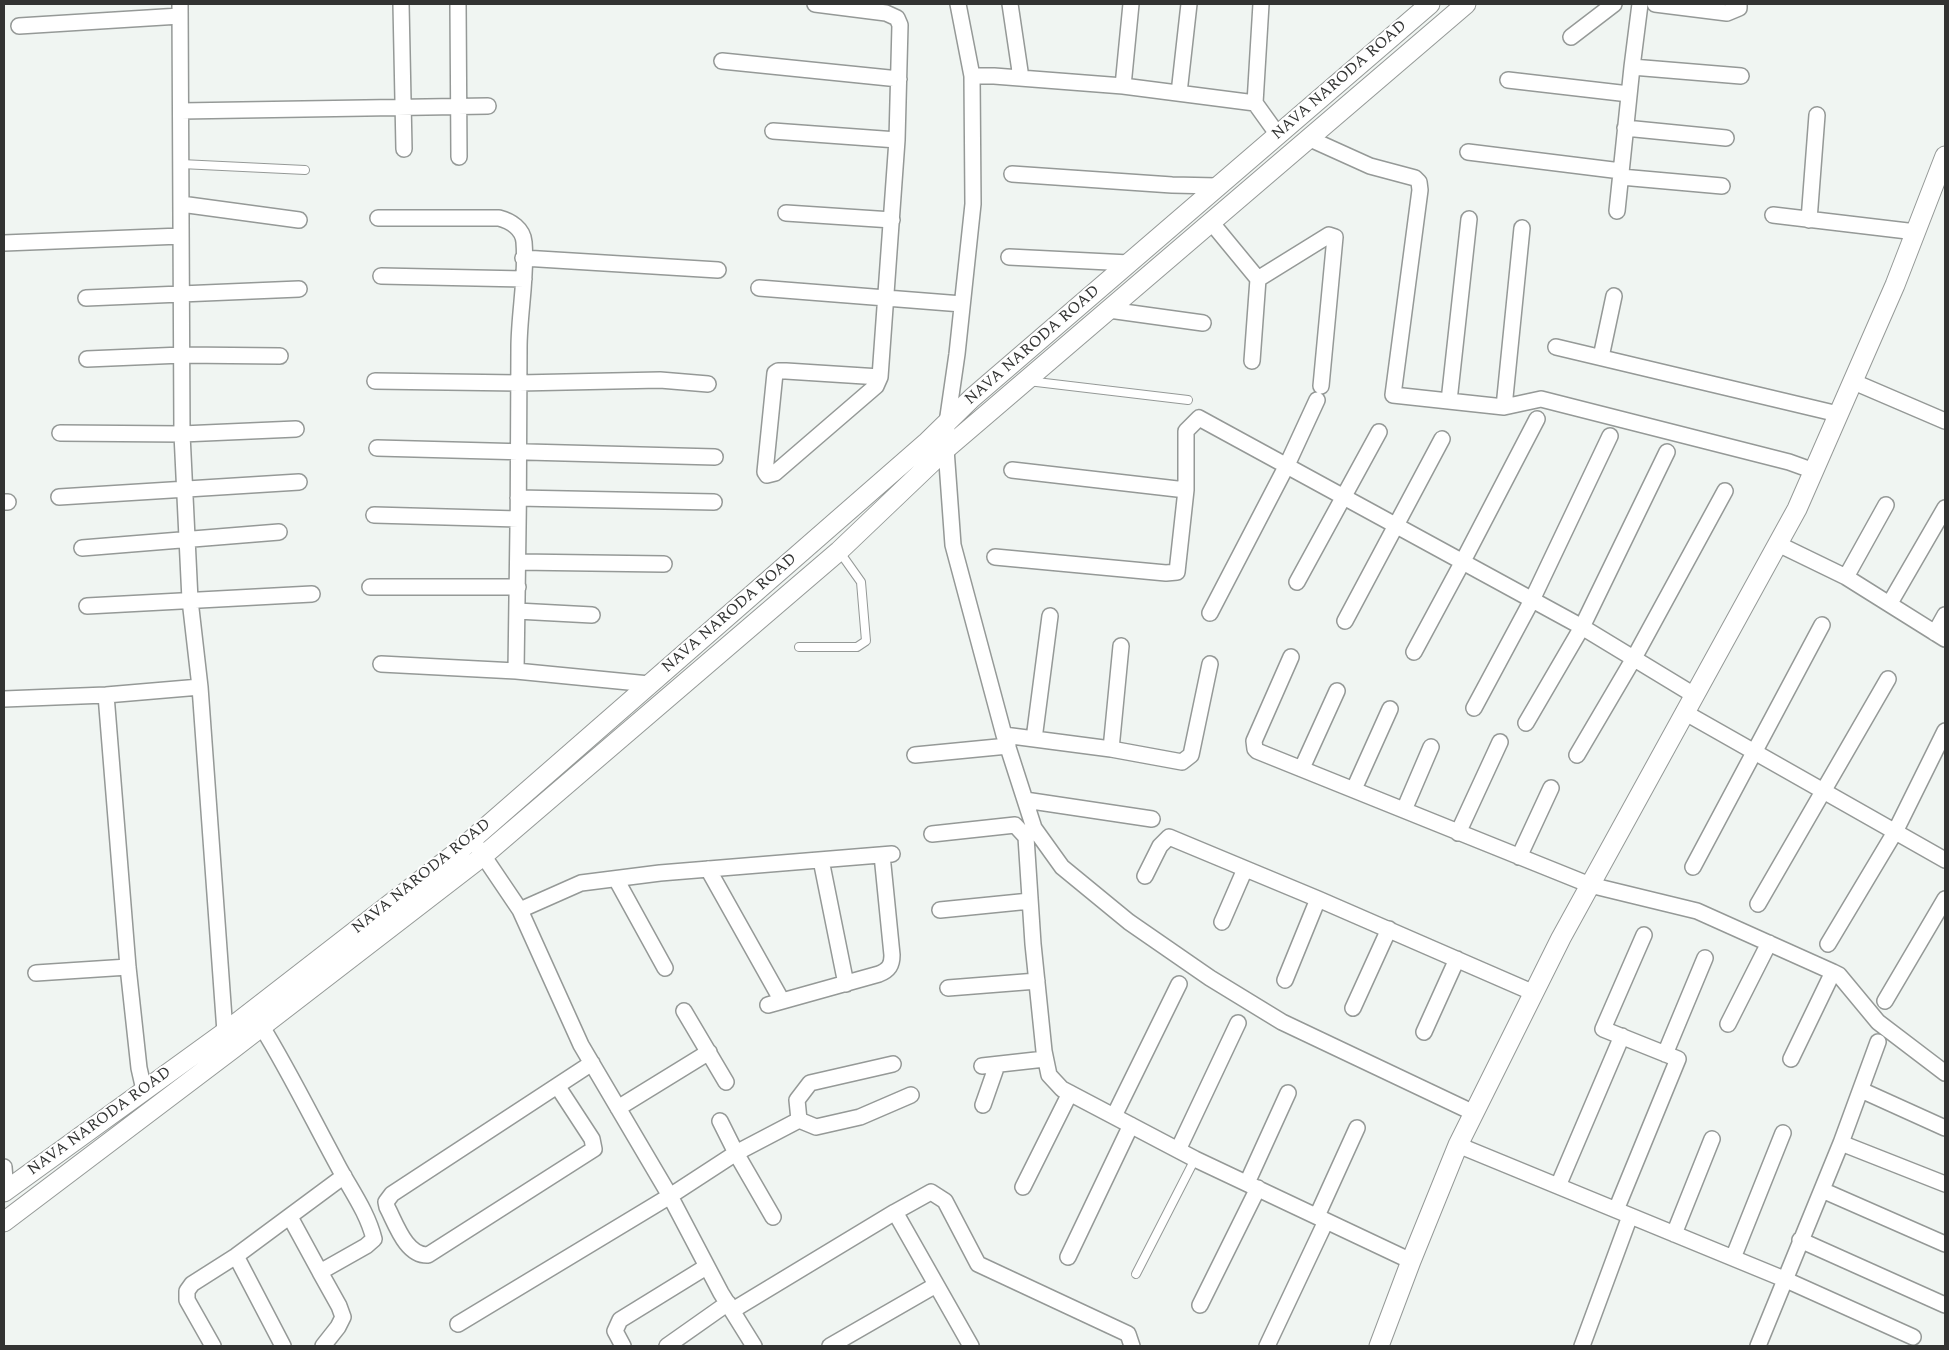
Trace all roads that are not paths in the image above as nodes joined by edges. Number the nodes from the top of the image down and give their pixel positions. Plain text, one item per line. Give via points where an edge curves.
1 (400, 4) edge
2 (458, 4) edge
3 (816, 4) edge
4 (958, 4) edge
5 (1010, 4) edge
6 (1131, 4) edge
7 (1189, 4) edge
8 (1261, 4) edge
9 (1430, 4) edge
10 (1466, 4) edge
11 (1614, 4) edge
12 (1640, 4) edge
13 (1655, 4) edge
14 (1739, 4) edge
15 (180, 10) edge
16 (19, 26) dead end
17 (1571, 38) dead end
18 (722, 62) dead end
19 (1632, 67) junction
20 (972, 76) junction
21 (1742, 76) dead end
22 (899, 78) junction
23 (1021, 78) junction
24 (1508, 80) dead end
25 (1123, 86) junction
26 (1179, 93) junction
27 (1629, 94) junction
28 (1255, 103) junction
29 (488, 106) dead end
30 (458, 107) junction
31 (403, 108) junction
32 (181, 112) junction
33 (1817, 115) dead end
34 (1625, 128) junction
35 (773, 131) dead end
36 (1278, 135) junction
37 (1308, 138) junction
38 (1726, 138) dead end
39 (897, 140) junction
40 (404, 149) dead end
41 (1468, 152) dead end
42 (1945, 156) edge
43 (459, 157) dead end
44 (181, 164) junction
45 (305, 170) dead end
46 (1012, 174) dead end
47 (1621, 174) junction
48 (1217, 186) junction
49 (1722, 186) dead end
50 (181, 204) junction
51 (1617, 211) dead end
52 (786, 213) dead end
53 (1774, 215) dead end
54 (378, 218) dead end
55 (1469, 219) dead end
56 (299, 220) dead end
57 (892, 220) junction
58 (1809, 220) junction
59 (1211, 222) junction
60 (1522, 228) dead end
61 (1916, 232) junction
62 (181, 236) junction
63 (4, 243) edge
64 (1009, 257) dead end
65 (523, 258) junction
66 (1129, 263) junction
67 (718, 270) dead end
68 (381, 276) dead end
69 (524, 279) junction
70 (1258, 279) junction
71 (758, 288) dead end
72 (299, 289) dead end
73 (182, 293) junction
74 (1614, 296) dead end
75 (86, 298) dead end
76 (887, 298) junction
77 (962, 304) junction
78 (1109, 310) junction
79 (1203, 323) dead end
80 (1556, 347) dead end
81 (182, 354) junction
82 (280, 356) dead end
83 (1601, 357) junction
84 (87, 359) dead end
85 (1252, 361) dead end
86 (880, 377) junction
87 (375, 381) dead end
88 (1026, 381) junction
89 (1854, 382) junction
90 (519, 383) junction
91 (708, 384) dead end
92 (1188, 400) dead end
93 (1448, 402) junction
94 (1504, 407) junction
95 (1838, 414) junction
96 (1536, 418) dead end
97 (1945, 421) edge
98 (947, 423) junction
99 (296, 429) dead end
100 (1379, 432) dead end
101 (60, 433) dead end
102 (182, 434) junction
103 (1610, 436) dead end
104 (1442, 438) dead end
105 (377, 448) dead end
106 (946, 449) junction
107 (518, 452) junction
108 (1667, 452) dead end
109 (715, 457) dead end
110 (1287, 465) junction
111 (1012, 470) dead end
112 (1814, 471) junction
113 (299, 482) dead end
114 (185, 489) junction
115 (1186, 490) junction
116 (1725, 491) dead end
117 (59, 496) dead end
118 (518, 498) junction
119 (1343, 498) junction
120 (714, 502) dead end
121 (1886, 505) dead end
122 (1945, 508) edge
123 (374, 515) dead end
124 (518, 519) junction
125 (1397, 525) junction
126 (280, 532) dead end
127 (187, 540) junction
128 (1778, 544) junction
129 (82, 548) dead end
130 (839, 551) junction
131 (995, 557) dead end
132 (518, 562) junction
133 (1462, 563) junction
134 (664, 564) dead end
135 (1846, 577) junction
136 (1297, 582) dead end
137 (518, 586) junction
138 (370, 587) dead end
139 (312, 594) dead end
140 (190, 600) junction
141 (1532, 600) junction
142 (1890, 603) junction
143 (87, 606) dead end
144 (517, 611) junction
145 (1210, 613) dead end
146 (592, 614) dead end
147 (1945, 615) edge
148 (1050, 616) dead end
149 (1345, 621) dead end
150 (1822, 625) dead end
151 (1582, 627) junction
152 (1940, 636) edge
153 (1121, 646) dead end
154 (799, 647) dead end
155 (1414, 652) dead end
156 (1291, 657) dead end
157 (1634, 658) junction
158 (381, 664) dead end
159 (1210, 664) dead end
160 (516, 670) junction
161 (1888, 679) dead end
162 (648, 684) junction
163 (200, 687) junction
164 (1337, 691) dead end
165 (106, 695) junction
166 (1694, 696) junction
167 (4, 699) edge
168 (1390, 708) dead end
169 (1474, 708) dead end
170 (1684, 712) junction
171 (1526, 723) dead end
172 (1945, 731) edge
173 (1034, 739) junction
174 (1006, 740) junction
175 (1500, 742) dead end
176 (1431, 747) dead end
177 (1111, 749) junction
178 (1755, 751) junction
179 (915, 755) dead end
180 (1577, 755) dead end
181 (1302, 768) junction
182 (1551, 788) dead end
183 (1354, 789) junction
184 (1824, 792) junction
185 (1025, 800) junction
186 (1404, 810) junction
187 (1152, 819) dead end
188 (1894, 832) junction
189 (1458, 833) junction
190 (932, 834) dead end
191 (472, 839) junction
192 (483, 856) junction
193 (1519, 857) junction
194 (821, 860) junction
195 (1945, 860) edge
196 (1693, 867) dead end
197 (708, 869) junction
198 (1245, 869) junction
199 (1145, 876) dead end
200 (616, 879) junction
201 (1590, 885) junction
202 (1318, 899) junction
203 (1945, 899) edge
204 (1030, 901) junction
205 (1758, 904) dead end
206 (520, 910) junction
207 (940, 910) dead end
208 (1222, 922) dead end
209 (1389, 929) junction
210 (1644, 935) dead end
211 (1769, 943) junction
212 (1828, 944) dead end
213 (1705, 958) dead end
214 (1457, 959) junction
215 (128, 967) junction
216 (666, 968) dead end
217 (1833, 972) junction
218 (36, 973) dead end
219 (1285, 980) dead end
220 (1036, 981) junction
221 (846, 984) junction
222 (1180, 984) dead end
223 (948, 988) dead end
224 (1534, 993) junction
225 (1885, 1001) dead end
226 (1354, 1008) dead end
227 (684, 1011) dead end
228 (1238, 1022) dead end
229 (1728, 1024) dead end
230 (262, 1027) junction
231 (225, 1032) junction
232 (1424, 1032) dead end
233 (1622, 1036) junction
234 (1878, 1042) dead end
235 (234, 1048) junction
236 (709, 1052) junction
237 (1666, 1054) junction
238 (1045, 1059) junction
239 (1791, 1059) dead end
240 (592, 1064) junction
241 (893, 1064) dead end
242 (997, 1065) junction
243 (982, 1066) dead end
244 (1945, 1073) edge
245 (726, 1082) dead end
246 (558, 1087) junction
247 (144, 1090) junction
248 (1861, 1090) junction
249 (1070, 1093) junction
250 (1288, 1093) dead end
251 (911, 1095) dead end
252 (982, 1105) dead end
253 (618, 1108) junction
254 (1474, 1113) junction
255 (1114, 1116) junction
256 (799, 1120) junction
257 (720, 1121) dead end
258 (1131, 1125) junction
259 (1358, 1128) dead end
260 (1945, 1128) edge
261 (1782, 1133) dead end
262 (1712, 1139) dead end
263 (1841, 1143) junction
264 (1458, 1145) junction
265 (1178, 1150) junction
266 (736, 1153) junction
267 (1195, 1159) junction
268 (4, 1167) edge
269 (344, 1176) junction
270 (1945, 1184) edge
271 (1253, 1186) junction
272 (1558, 1186) junction
273 (1023, 1187) dead end
274 (1822, 1190) junction
275 (5, 1191) edge
276 (670, 1196) junction
277 (895, 1212) junction
278 (1623, 1213) junction
279 (290, 1216) junction
280 (773, 1217) dead end
281 (1321, 1218) junction
282 (4, 1222) edge
283 (1674, 1234) junction
284 (1800, 1240) junction
285 (1945, 1244) edge
286 (236, 1256) junction
287 (1068, 1257) dead end
288 (1733, 1258) junction
289 (1410, 1261) junction
290 (706, 1267) junction
291 (320, 1272) junction
292 (1136, 1274) dead end
293 (1784, 1279) junction
294 (936, 1285) junction
295 (1200, 1305) dead end
296 (1945, 1305) edge
297 (730, 1307) junction
298 (458, 1324) dead end
299 (1913, 1337) dead end
300 (213, 1346) edge
301 (283, 1346) edge
302 (322, 1346) edge
303 (623, 1346) edge
304 (667, 1346) edge
305 (754, 1346) edge
306 (830, 1346) edge
307 (971, 1346) edge
308 (1132, 1346) edge
309 (1267, 1346) edge
310 (1379, 1346) edge
311 (1582, 1346) edge
312 (1758, 1346) edge

1 - 31 street
2 - 30 street
3 - 22 street via 886,13 897,18 900,25
4 - 20 street
5 - 23 street
6 - 25 street
7 - 26 street
8 - 28 street
9 - 36 street, NAVA NARODA ROAD
10 - 37 street, NAVA NARODA ROAD
11 - 17 street
12 - 19 street
13 - 14 street via 1728,13 1739,8
15 - 16 street
15 - 32 street
18 - 22 street
19 - 21 street
19 - 27 street
20 - 23 street
20 - 77 street via 972,204
22 - 39 street
23 - 25 street
24 - 27 street
25 - 26 street
26 - 28 street
27 - 34 street
28 - 36 street
29 - 30 street
30 - 31 street
30 - 43 street
31 - 32 street
31 - 40 street
32 - 44 street
33 - 58 street
34 - 38 street
34 - 47 street
35 - 39 street
36 - 48 street, NAVA NARODA ROAD
37 - 59 street, NAVA NARODA ROAD
37 - 93 street via 1370,166 1408,175 1419,182 1393,395
39 - 57 street
41 - 47 street
42 - 61 street
44 - 45 lane
44 - 50 street
46 - 48 street via 1172,186
47 - 49 street
47 - 51 street
48 - 66 street, NAVA NARODA ROAD
50 - 56 street
50 - 62 street
52 - 57 street
53 - 58 street
54 - 65 street via 509,220 522,233
55 - 93 street
57 - 76 street
58 - 61 street
59 - 70 street
59 - 78 street, NAVA NARODA ROAD
60 - 94 street
61 - 89 street
62 - 63 street
62 - 73 street
64 - 66 street
65 - 67 street
65 - 69 street
66 - 98 street, NAVA NARODA ROAD
68 - 69 street
69 - 90 street
70 - 85 street
70 - 110 street via 1329,235 1335,237 1319,393
71 - 76 street
72 - 73 street
73 - 75 street
73 - 81 street
74 - 83 street
76 - 77 street
76 - 86 street
77 - 98 street
78 - 79 street
78 - 88 street, NAVA NARODA ROAD
80 - 83 street
81 - 82 street
81 - 84 street
81 - 102 street
83 - 95 street
86 - 86 street via 876,386 775,473 768,475 765,472 775,373
87 - 90 street
88 - 92 lane
88 - 106 street, NAVA NARODA ROAD
89 - 95 street
89 - 97 street
90 - 91 street via 660,380
90 - 107 street
93 - 94 street
94 - 112 street via 1541,399
95 - 112 street
96 - 133 street
98 - 106 street
98 - 162 street, NAVA NARODA ROAD
99 - 102 street
100 - 119 street
101 - 102 street
102 - 114 street
103 - 141 street
104 - 125 street
105 - 107 street
106 - 130 street, NAVA NARODA ROAD
106 - 174 street via 952,545
107 - 109 street
107 - 118 street
108 - 151 street
110 - 115 street via 1199,418 1186,431
110 - 119 street
110 - 145 street
111 - 115 street
112 - 128 street
113 - 114 street
114 - 117 street
114 - 127 street
115 - 131 street via 1176,572
116 - 157 street
118 - 120 street
118 - 124 street
119 - 125 street
119 - 136 street
121 - 135 street
122 - 142 street
123 - 124 street
124 - 132 street
125 - 133 street
125 - 149 street
126 - 127 street
127 - 129 street
127 - 140 street
128 - 135 street
128 - 166 street
130 - 154 lane via 861,582 866,641 857,647
130 - 192 street, NAVA NARODA ROAD
132 - 134 street
132 - 137 street
133 - 141 street
133 - 155 street
135 - 142 street
137 - 138 street
137 - 144 street
139 - 140 street
140 - 143 street
140 - 163 street
141 - 151 street
141 - 169 street
142 - 152 street
144 - 146 street
144 - 160 street
147 - 152 street
148 - 173 street
150 - 178 street
151 - 157 street
151 - 171 street
153 - 177 street
156 - 181 street via 1254,745 1257,751
157 - 166 street
157 - 180 street
158 - 160 street
159 - 177 street via 1191,755 1182,762
160 - 162 street
161 - 184 street
162 - 191 street, NAVA NARODA ROAD
163 - 165 street
163 - 231 street
164 - 181 street
165 - 167 street
165 - 215 street
166 - 170 street
168 - 183 street
170 - 178 street
170 - 201 street
172 - 188 street
173 - 174 street
173 - 177 street
174 - 179 street
174 - 185 street
175 - 189 street
176 - 186 street
178 - 184 street
178 - 196 street
181 - 183 street
182 - 193 street
183 - 186 street
184 - 188 street
184 - 205 street
185 - 187 street
185 - 254 street via 1034,828 1062,867 1129,922 1210,978 1282,1022
186 - 189 street
188 - 195 street
188 - 212 street
189 - 193 street
190 - 204 street via 1015,825 1026,837
191 - 192 street
191 - 231 street, NAVA NARODA ROAD
192 - 206 street
192 - 230 street, NAVA NARODA ROAD
193 - 201 street
194 - 197 street
194 - 221 street
194 - 221 street via 887,855 892,962 886,972
197 - 200 street
197 - 221 street via 775,1003
198 - 199 street via 1169,837 1160,846
198 - 202 street
198 - 208 street
200 - 206 street via 581,883
200 - 216 street
201 - 211 street via 1697,910
201 - 224 street
202 - 209 street
202 - 219 street
203 - 225 street
204 - 207 street
204 - 220 street
206 - 240 street
209 - 214 street
209 - 226 street
210 - 233 street via 1602,1029
211 - 217 street
211 - 229 street
213 - 237 street
214 - 224 street
214 - 232 street
215 - 218 street
215 - 247 street
217 - 239 street
217 - 244 street via 1878,1022
220 - 223 street
220 - 238 street
222 - 255 street
224 - 254 street
227 - 236 street
228 - 265 street
230 - 235 street, NAVA NARODA ROAD
230 - 269 street
231 - 235 street
231 - 247 street, NAVA NARODA ROAD
233 - 237 street
233 - 272 street
234 - 248 street
235 - 282 street, NAVA NARODA ROAD
236 - 245 street
236 - 253 street
237 - 278 street via 1678,1059
238 - 242 street
238 - 249 street via 1049,1075
240 - 246 street
240 - 253 street
241 - 256 street via 810,1083 797,1100
242 - 243 street
242 - 252 street
246 - 246 street via 392,1194 386,1202 387,1207 412,1250 422,1256 428,1255 594,1149 592,1139
247 - 275 street, NAVA NARODA ROAD
248 - 260 street
248 - 263 street
249 - 255 street
249 - 273 street
250 - 271 street
251 - 256 street via 860,1117 816,1127
253 - 276 street
254 - 264 street
255 - 258 street
256 - 266 street
257 - 266 street
258 - 265 street
258 - 287 street
259 - 281 street
261 - 288 street
262 - 283 street
263 - 270 street
263 - 274 street
264 - 272 street
264 - 289 street
265 - 267 street
266 - 276 street
266 - 280 street
267 - 271 street
267 - 292 lane
268 - 275 street
269 - 279 street
269 - 291 street via 356,1195 374,1239
271 - 281 street
271 - 295 street
272 - 278 street
274 - 284 street
274 - 285 street
276 - 290 street
276 - 298 street
277 - 294 street
277 - 297 street
277 - 308 street via 931,1192 945,1201 978,1264 1128,1334
278 - 283 street
278 - 311 street
279 - 286 street
279 - 291 street
281 - 289 street
281 - 309 street
283 - 288 street
284 - 293 street
284 - 296 street
286 - 300 street via 200,1278 187,1291 187,1300
286 - 301 street
288 - 293 street
289 - 310 street
290 - 297 street
290 - 303 street via 620,1320 615,1331
291 - 302 street via 343,1317
293 - 299 street
293 - 312 street
294 - 306 street
294 - 307 street
297 - 304 street
297 - 305 street

